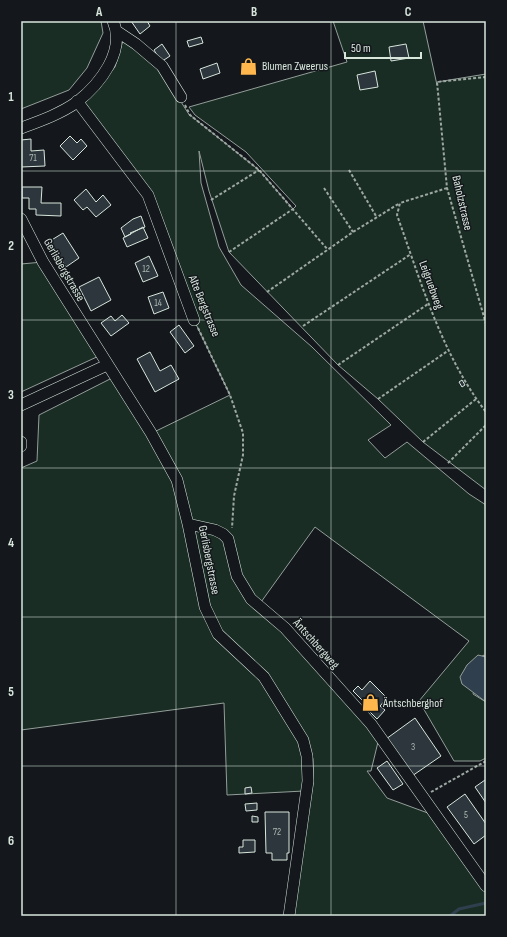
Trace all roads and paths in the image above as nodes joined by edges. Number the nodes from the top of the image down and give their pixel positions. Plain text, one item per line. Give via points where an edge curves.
1 (113, 21) edge
2 (118, 32) junction
3 (486, 78) edge
4 (181, 98) joint
5 (77, 101) junction
6 (21, 128) edge
7 (259, 170) junction
8 (349, 170) dead end
9 (324, 188) dead end
10 (447, 188) junction
11 (211, 200) dead end
12 (400, 203) junction
13 (293, 209) junction
14 (376, 216) junction
15 (21, 219) edge
16 (353, 232) junction
17 (328, 250) junction
18 (229, 252) dead end
19 (411, 254) junction
20 (267, 292) dead end
21 (428, 304) junction
22 (194, 320) joint
23 (486, 324) edge
24 (303, 326) dead end
25 (449, 350) junction
26 (107, 365) junction
27 (338, 365) dead end
28 (378, 399) dead end
29 (476, 399) junction
30 (21, 405) edge
31 (486, 412) edge
32 (486, 425) edge
33 (21, 442) edge
34 (423, 442) dead end
35 (21, 446) edge
36 (448, 462) dead end
37 (188, 524) junction
38 (228, 540) junction
39 (486, 761) edge
40 (424, 796) junction
41 (486, 886) edge
42 (289, 916) edge

1 - 2 street
2 - 4 street via 162,66
2 - 5 street via 115,54 105,72
3 - 10 path, Baholzstrasse via 437,82
4 - 7 path via 190,115
5 - 6 street via 55,114
5 - 22 street, Alte Bergstrasse via 148,195
7 - 11 path
7 - 13 path
8 - 14 path
9 - 16 path
10 - 12 path
10 - 23 path, Baholzstrasse
12 - 14 path
12 - 19 path, Leigruebweg via 397,215
13 - 17 path
13 - 18 path
14 - 16 path
15 - 26 street, Gerlisbergstrasse via 43,262
16 - 17 path
17 - 20 path
19 - 21 path, Leigruebweg
19 - 24 path
21 - 25 path, Leigruebweg
21 - 27 path
22 - 38 path, Alte Bergstrasse via 230,395 243,433 243,455 234,496 232,533
25 - 28 path
25 - 29 path, Leigruebweg
26 - 30 street
26 - 37 street, Gerlisbergstrasse via 151,433 177,480
29 - 31 path, Leigruebweg
29 - 34 path
32 - 36 path
33 - 35 street
37 - 38 street via 215,530
37 - 42 street, Gerlisbergstrasse via 205,607 218,634 264,677 303,740 307,756 308,781
38 - 40 street, Äntschbergweg via 237,576 251,599 285,628 372,724
39 - 40 path
40 - 41 street, Äntschbergweg

